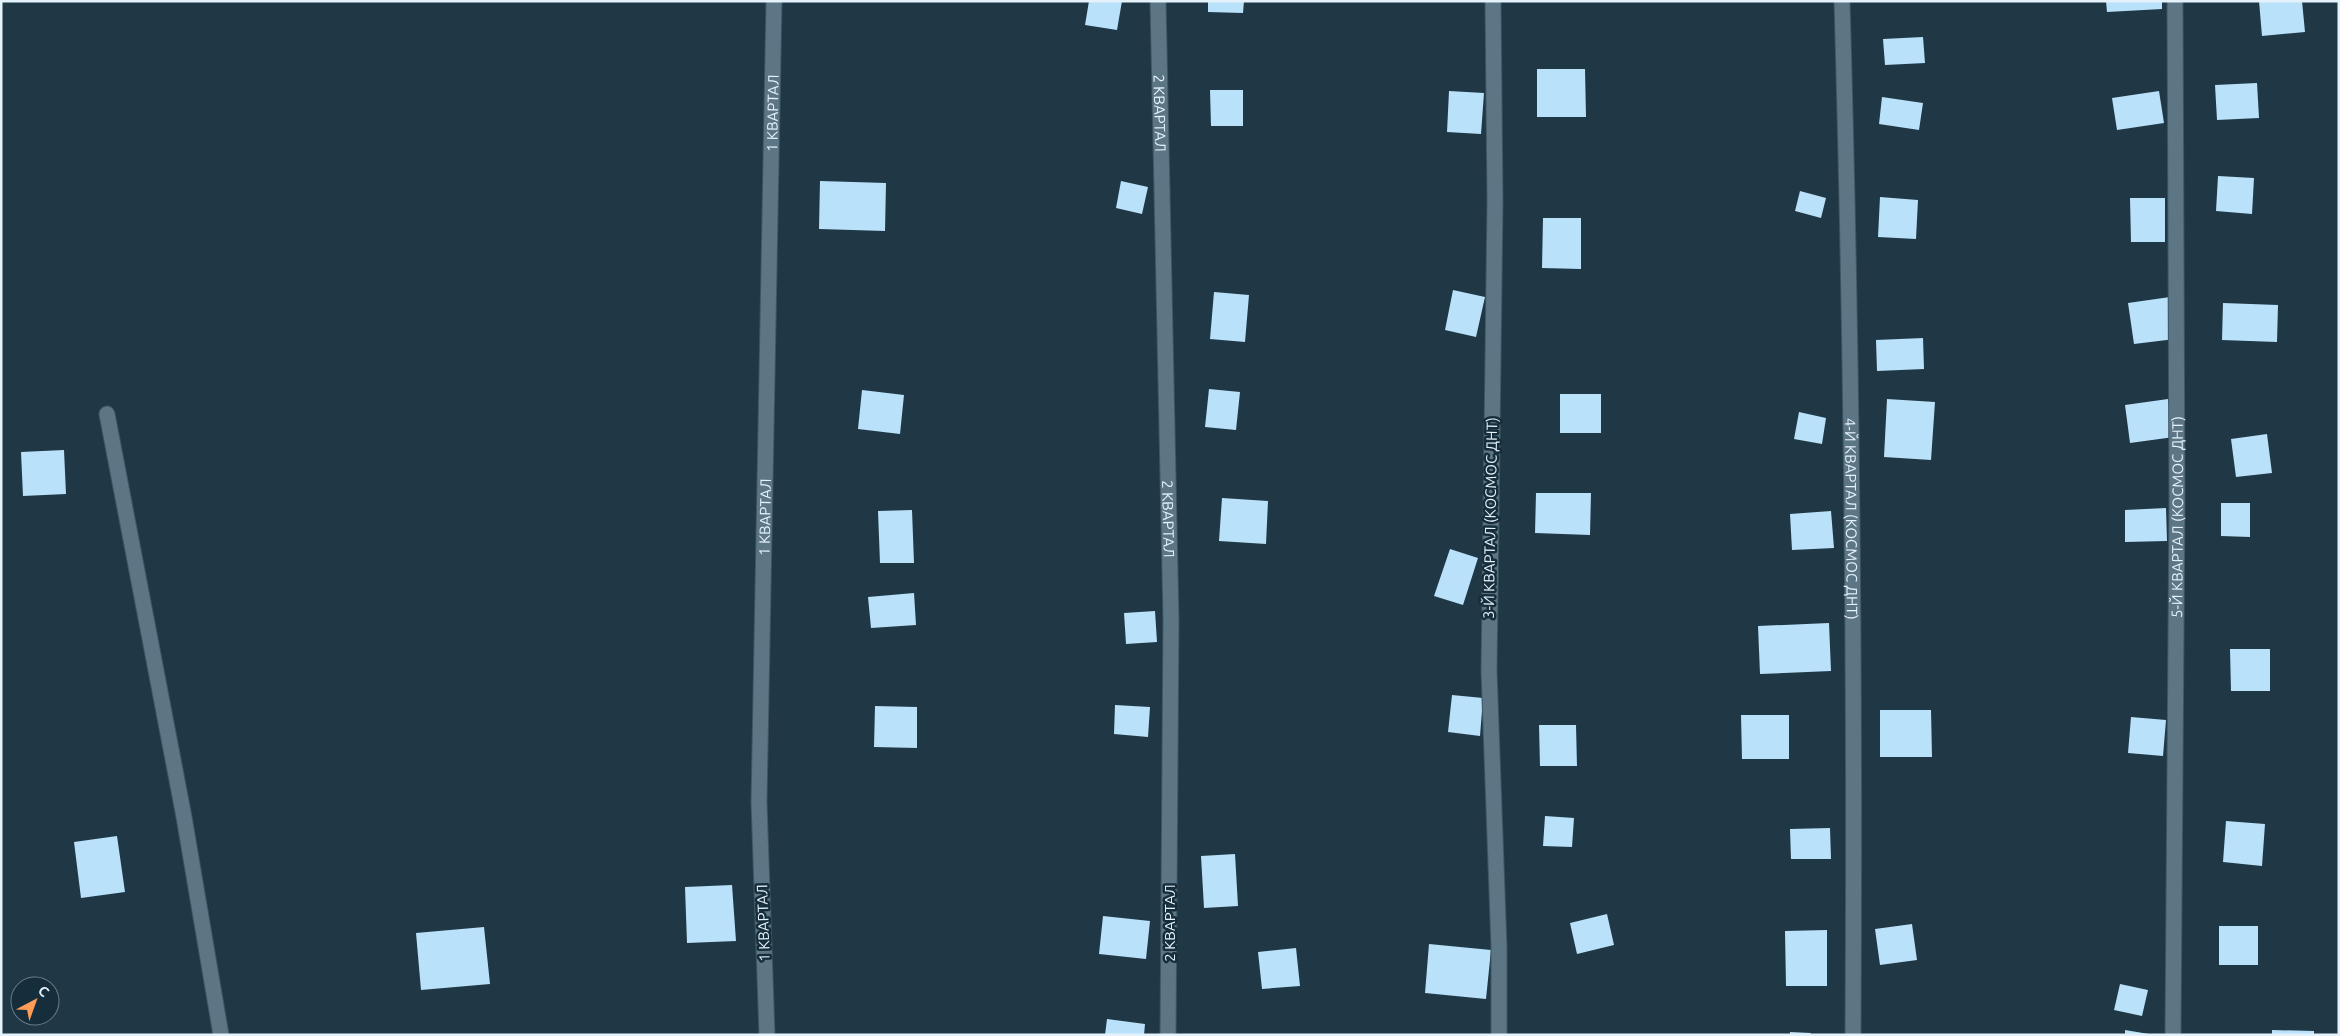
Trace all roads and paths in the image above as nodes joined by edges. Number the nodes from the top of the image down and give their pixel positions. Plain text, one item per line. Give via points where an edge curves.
1 (774, 1) edge
2 (1158, 1) edge
3 (1493, 1) edge
4 (1842, 1) edge
5 (2175, 1) edge
6 (107, 414) dead end
7 (221, 1035) edge
8 (767, 1035) edge
9 (1168, 1035) edge
10 (1499, 1035) edge
11 (1853, 1035) edge
12 (2174, 1035) edge

1 - 8 street, 1 КВАРТАЛ via 759,802
2 - 9 street, 2 КВАРТАЛ via 1171,619
3 - 10 street, 3-Й КВАРТАЛ (КОСМОС ДНТ) via 1495,202 1488,670 1499,947
4 - 11 street, 4-Й КВАРТАЛ (КОСМОС ДНТ) via 1850,311 1855,771
5 - 12 street, 5-Й КВАРТАЛ (КОСМОС ДНТ)
6 - 7 street via 182,807

